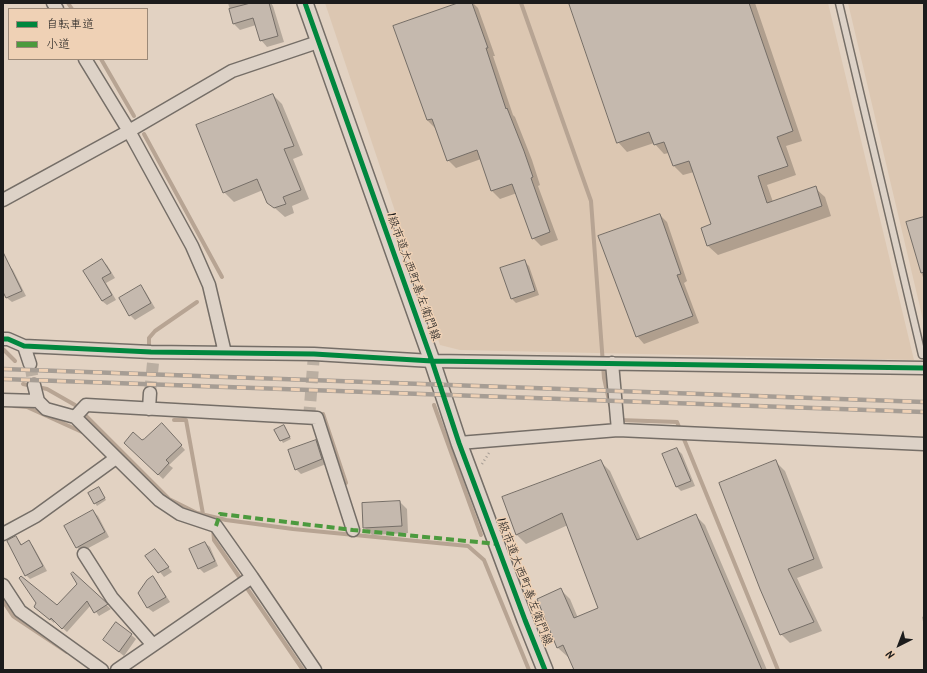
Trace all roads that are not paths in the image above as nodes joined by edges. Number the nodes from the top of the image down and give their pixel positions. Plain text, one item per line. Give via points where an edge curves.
1 (305, 3) edge
2 (839, 3) edge
3 (318, 42) junction
4 (86, 60) edge
5 (129, 131) junction
6 (3, 200) edge
7 (3, 339) edge
8 (24, 346) junction
9 (225, 353) junction
10 (922, 355) dead end
11 (432, 361) junction
12 (612, 363) junction
13 (30, 364) tunnel mouth
14 (924, 368) edge
15 (34, 385) tunnel mouth
16 (150, 393) tunnel mouth
17 (3, 400) edge
18 (38, 401) junction
19 (149, 409) junction
20 (75, 417) junction
21 (618, 430) junction
22 (459, 443) junction
23 (924, 444) edge
24 (116, 458) junction
25 (353, 530) dead end
26 (3, 534) edge
27 (84, 554) dead end
28 (252, 577) junction
29 (3, 585) edge
30 (153, 645) junction
31 (102, 670) edge
32 (117, 670) edge
33 (315, 670) edge
34 (545, 670) edge

1 - 3 street, 1級市道大西町善左衛門線
2 - 10 lane
3 - 5 street via 232,71
3 - 11 street, 1級市道大西町善左衛門線
4 - 5 street
5 - 6 street
5 - 9 street via 192,246 209,285
7 - 8 street
8 - 9 street via 152,357
8 - 13 street
9 - 11 street via 314,354
11 - 12 street
11 - 22 street, 1級市道大西町善左衛門線
12 - 14 street
12 - 21 street
15 - 18 street
16 - 19 street
17 - 18 street
18 - 20 street via 46,409
19 - 20 street via 86,405
19 - 25 street via 317,418
20 - 24 street
21 - 22 street
21 - 23 street
22 - 34 street, 1級市道大西町善左衛門線
24 - 26 street via 36,516
24 - 28 street via 159,500 180,514 216,526
27 - 30 street via 112,598
28 - 30 street
28 - 33 street
29 - 31 street via 20,611
30 - 32 street

